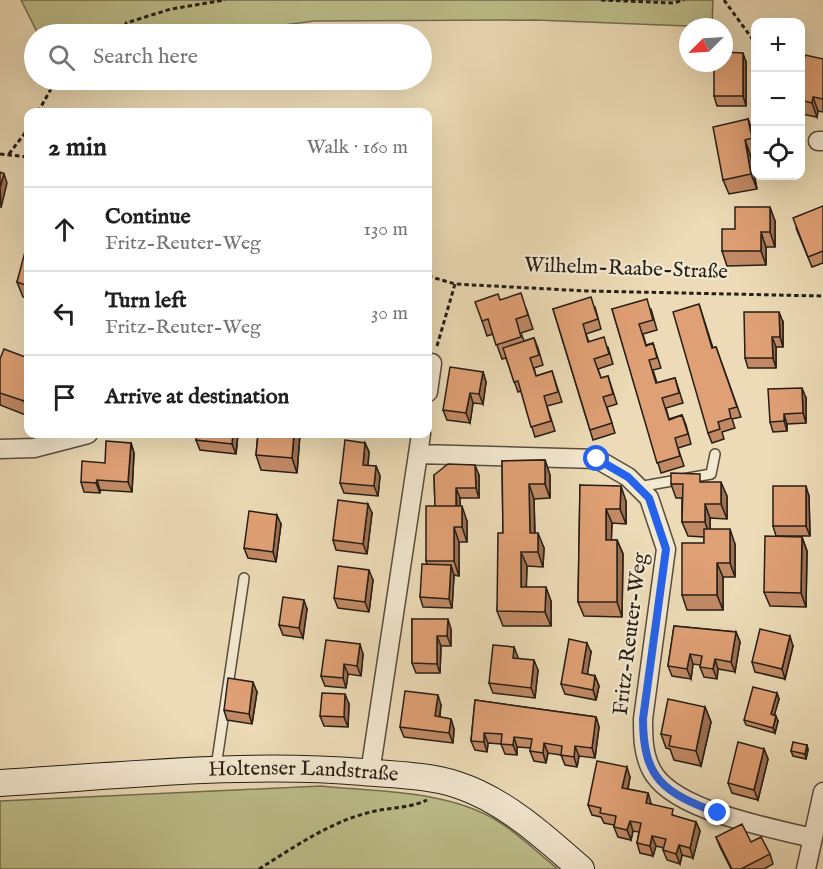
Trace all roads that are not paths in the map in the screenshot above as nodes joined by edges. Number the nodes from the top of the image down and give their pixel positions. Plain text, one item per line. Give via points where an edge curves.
1 (73, 438) edge
2 (420, 438) edge
3 (0, 449) edge
4 (418, 454) junction
5 (715, 454) dead end
6 (638, 487) junction
7 (244, 578) dead end
8 (216, 770) junction
9 (370, 773) junction
10 (0, 783) edge
11 (823, 792) edge
12 (812, 838) junction
13 (581, 869) edge
14 (806, 869) edge

1 - 3 street via 34,448
2 - 4 street
4 - 6 street, Fritz-Reuter-Weg via 597,459
4 - 9 street
5 - 6 lane via 711,474
6 - 12 street, Fritz-Reuter-Weg via 649,498 666,549 643,719 643,746 651,771 679,798 718,813
7 - 8 lane
8 - 9 main road, Holtenser Landstraße via 306,767
8 - 10 main road, Holtenser Landstraße
9 - 13 main road, Holtenser Landstraße via 458,785 506,809
11 - 12 street
12 - 14 street

